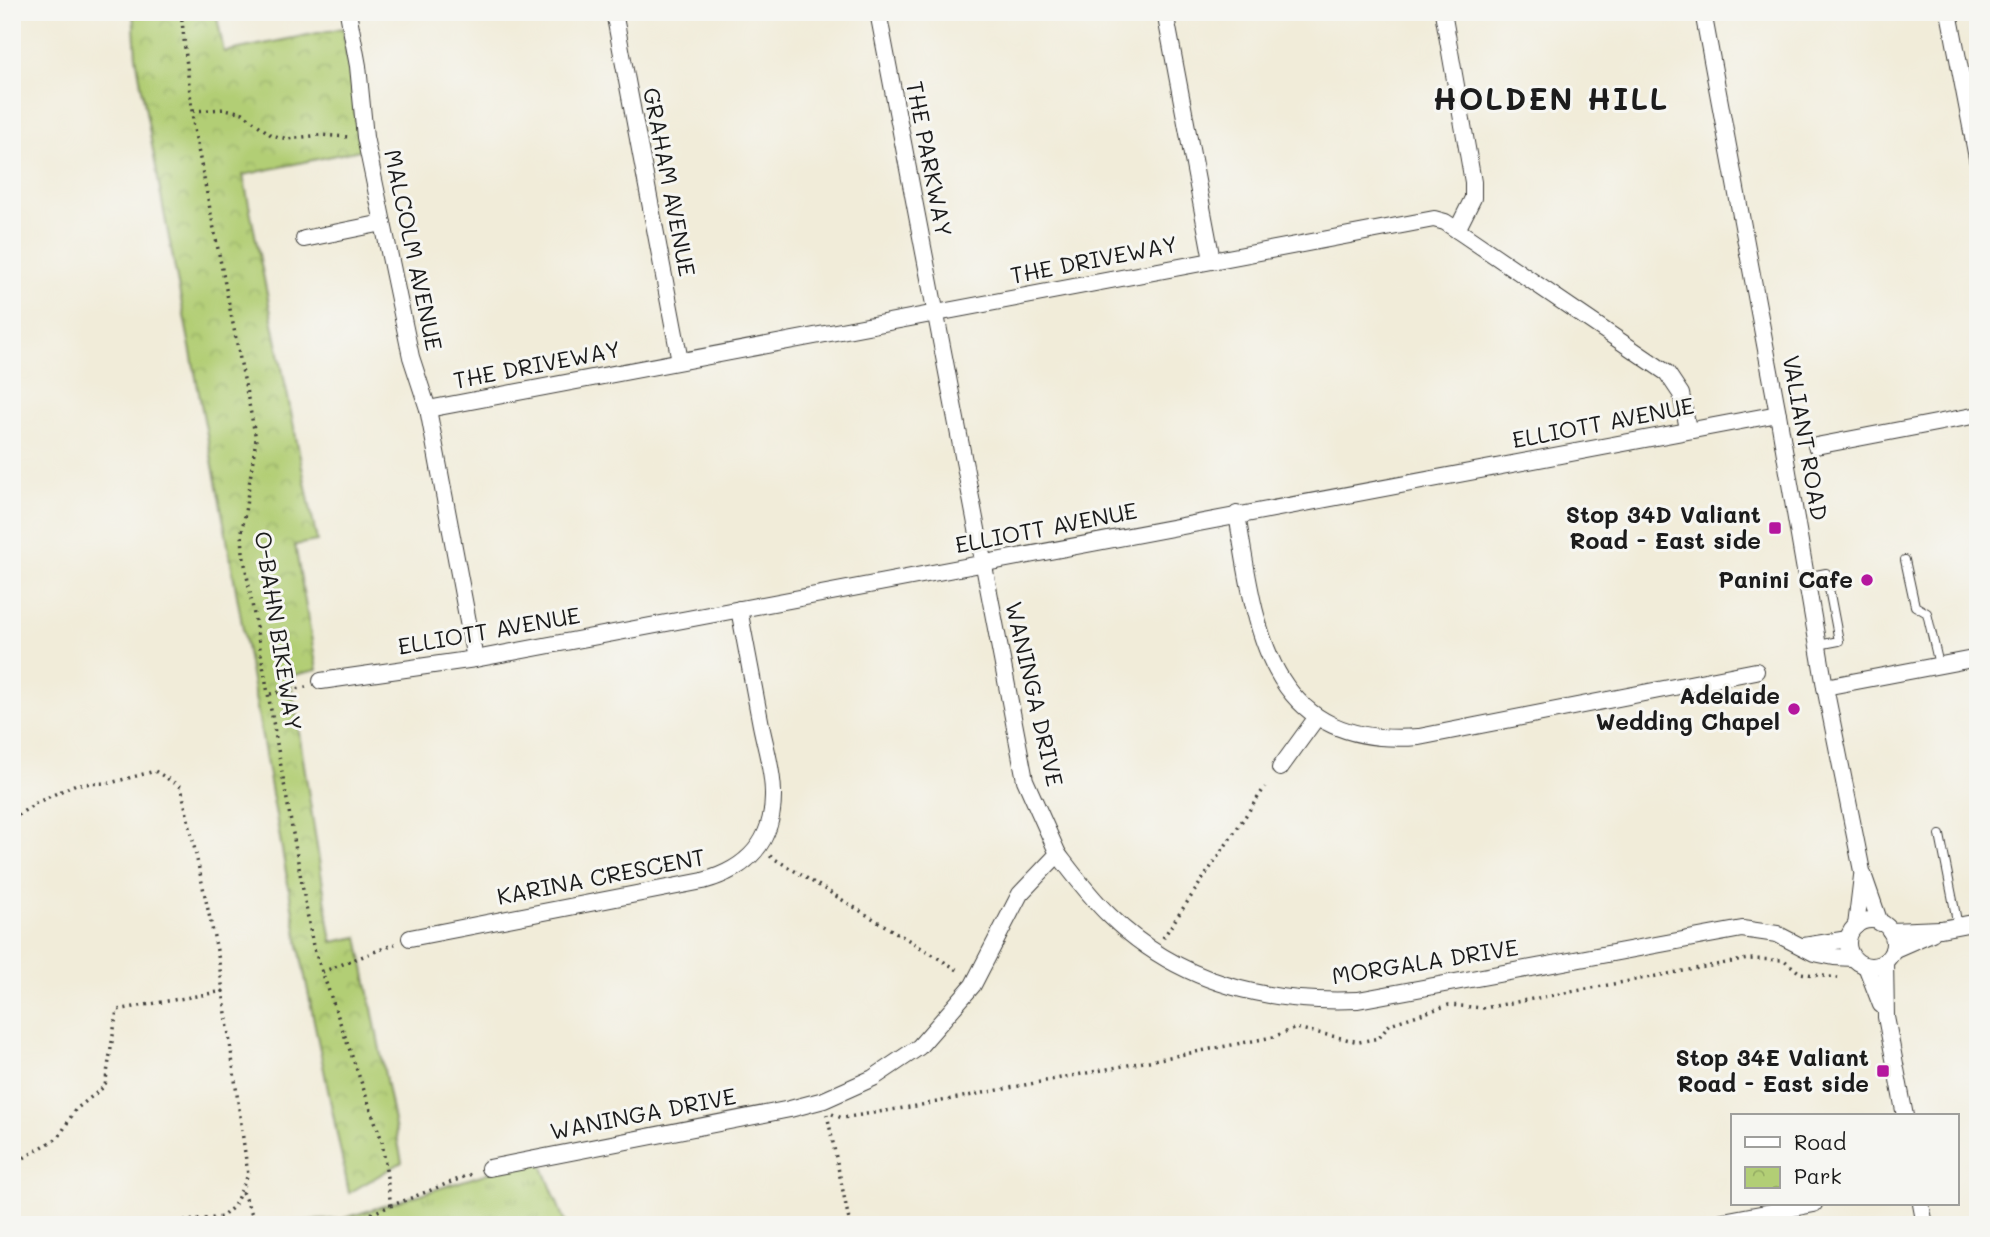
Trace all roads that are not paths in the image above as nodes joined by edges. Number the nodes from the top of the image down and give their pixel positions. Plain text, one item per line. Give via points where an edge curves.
1 (348, 12) edge
2 (614, 12) edge
3 (878, 12) edge
4 (1165, 12) edge
5 (1443, 12) edge
6 (1703, 12) edge
7 (1949, 12) edge
8 (1978, 163) edge
9 (383, 223) junction
10 (1457, 230) junction
11 (304, 239) dead end
12 (1212, 260) junction
13 (936, 314) junction
14 (680, 361) junction
15 (428, 409) junction
16 (1778, 414) junction
17 (1978, 415) edge
18 (1688, 429) junction
19 (1816, 446) dead end
20 (1237, 514) junction
21 (1905, 560) dead end
22 (983, 564) junction
23 (739, 609) junction
24 (1978, 658) edge
25 (475, 659) junction
26 (1939, 665) junction
27 (1756, 671) dead end
28 (321, 681) road end
29 (1825, 687) junction
30 (1317, 717) junction
31 (1280, 768) dead end
32 (1940, 835) dead end
33 (1058, 854) junction
34 (1862, 871) junction
35 (1978, 922) edge
36 (1958, 926) junction
37 (1885, 927) junction
38 (1941, 929) junction
39 (1852, 932) junction
40 (410, 938) road end
41 (1801, 946) junction
42 (1889, 956) junction
43 (1859, 962) junction
44 (1886, 1017) junction
45 (1905, 1114) edge
46 (489, 1168) road end
47 (1803, 1206) edge
48 (1922, 1206) edge
49 (1702, 1225) edge
50 (1925, 1225) edge

1 - 9 street, MALCOLM AVENUE via 365,136
2 - 14 street, GRAHAM AVENUE
3 - 13 street, THE PARKWAY
4 - 12 street
5 - 10 street via 1473,182 1473,198
6 - 16 street, VALIANT ROAD
7 - 8 street
9 - 11 street
9 - 15 street, MALCOLM AVENUE via 411,357
10 - 12 street, THE DRIVEWAY via 1434,219
10 - 18 street, THE DRIVEWAY via 1667,373 1681,394
12 - 13 street, THE DRIVEWAY
13 - 14 street, THE DRIVEWAY
13 - 22 street, WANINGA DRIVE
14 - 15 street, THE DRIVEWAY
15 - 25 street, MALCOLM AVENUE
16 - 18 street, ELLIOTT AVENUE
16 - 29 street, VALIANT ROAD
17 - 19 street
18 - 20 street, ELLIOTT AVENUE
20 - 22 street, ELLIOTT AVENUE
20 - 30 street via 1257,625 1267,651 1292,695
21 - 26 lane via 1915,606 1927,613
22 - 23 street, ELLIOTT AVENUE
22 - 33 street, WANINGA DRIVE via 1025,780
23 - 25 street, ELLIOTT AVENUE
23 - 40 street, KARINA CRESCENT via 773,794 764,836 739,867 703,881
24 - 26 street
25 - 28 street, ELLIOTT AVENUE
26 - 29 street
27 - 30 street via 1419,737 1363,735
29 - 34 street, VALIANT ROAD
30 - 31 street
32 - 36 lane
33 - 41 street, MORGALA DRIVE via 1110,916 1162,956 1211,980 1294,1000 1358,1000 1742,929 1777,934
33 - 46 street, WANINGA DRIVE via 1020,894 975,981 919,1047 873,1078 790,1109
34 - 37 street, VALIANT ROAD
34 - 39 street, VALIANT ROAD
35 - 36 street
36 - 38 street
37 - 38 street
37 - 39 street via 1865,921
37 - 42 street via 1894,942
38 - 42 street
39 - 41 street
39 - 43 street via 1848,947
41 - 43 street, MORGALA DRIVE
42 - 43 street via 1874,966
42 - 44 street
43 - 44 street
44 - 45 street
47 - 49 street
48 - 50 street

